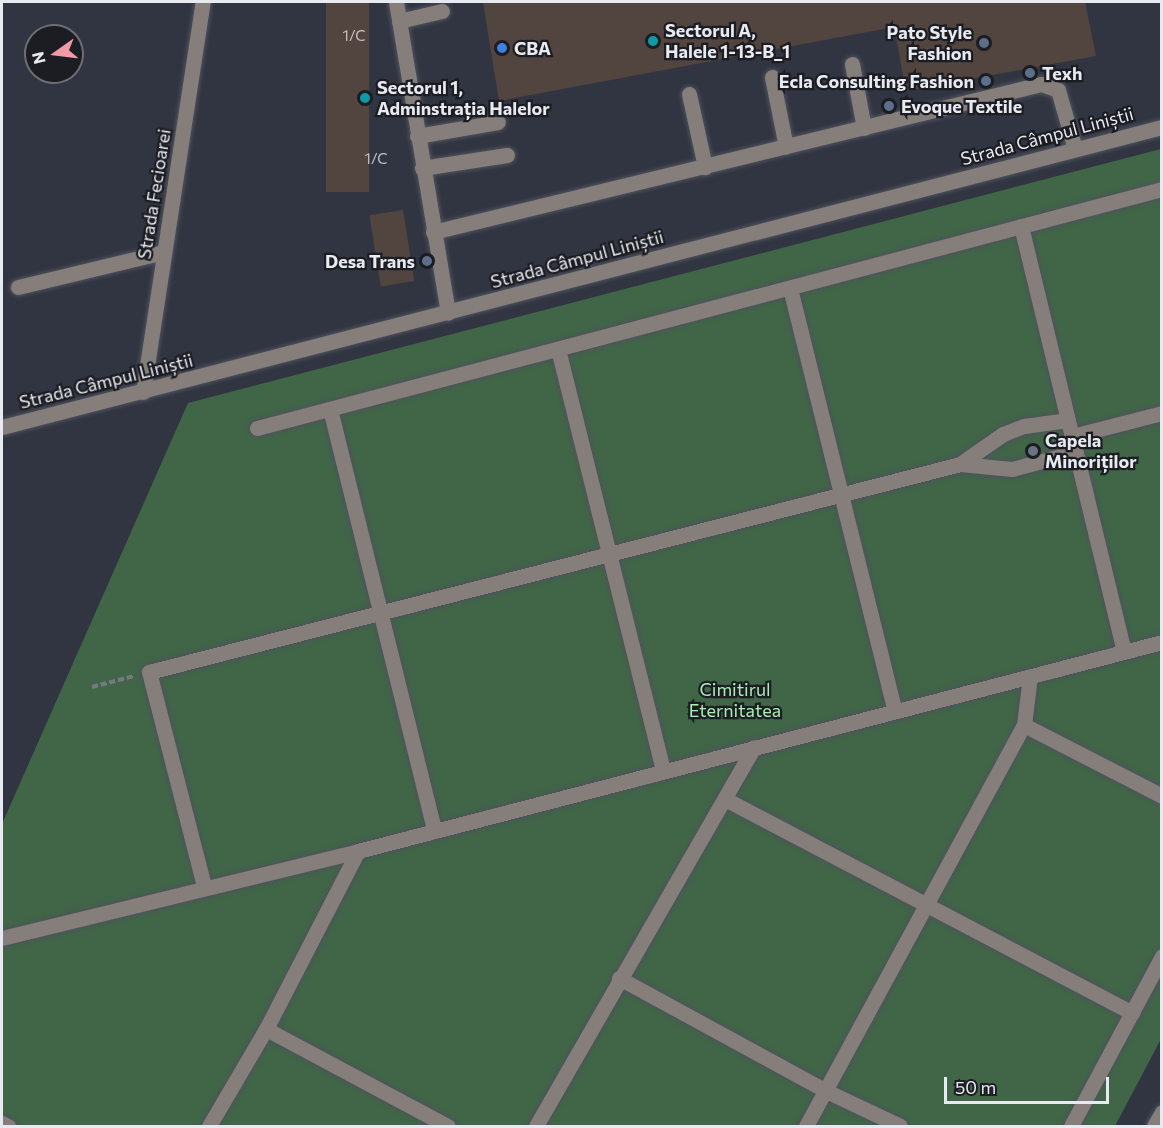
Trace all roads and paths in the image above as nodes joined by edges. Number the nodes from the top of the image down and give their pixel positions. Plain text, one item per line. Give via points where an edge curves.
1 (203, 2) edge
2 (396, 2) edge
3 (442, 11) dead end
4 (399, 21) junction
5 (852, 64) dead end
6 (772, 77) dead end
7 (689, 94) dead end
8 (498, 122) dead end
9 (1161, 127) edge
10 (864, 128) junction
11 (417, 136) junction
12 (786, 147) junction
13 (1075, 149) junction
14 (507, 154) dead end
15 (705, 167) junction
16 (422, 168) junction
17 (1161, 189) edge
18 (1021, 226) junction
19 (432, 232) junction
20 (164, 252) junction
21 (18, 287) dead end
22 (790, 288) junction
23 (448, 313) junction
24 (558, 349) junction
25 (143, 392) junction
26 (330, 409) junction
27 (1161, 413) edge
28 (1068, 420) junction
29 (2, 428) edge
30 (257, 428) dead end
31 (1072, 436) junction
32 (1076, 452) junction
33 (960, 464) junction
34 (843, 492) junction
35 (612, 553) junction
36 (382, 613) junction
37 (1161, 642) edge
38 (1124, 651) junction
39 (149, 672) junction
40 (1030, 676) junction
41 (92, 687) dead end
42 (895, 711) junction
43 (1024, 725) junction
44 (754, 747) junction
45 (663, 771) junction
46 (1161, 796) edge
47 (725, 799) junction
48 (434, 830) junction
49 (358, 851) junction
50 (204, 886) junction
51 (925, 902) junction
52 (2, 938) edge
53 (1161, 956) edge
54 (618, 978) junction
55 (1132, 1013) junction
56 (266, 1029) junction
57 (825, 1090) junction
58 (1161, 1112) edge
59 (2, 1123) edge
60 (8, 1126) edge
61 (209, 1126) edge
62 (448, 1126) edge
63 (536, 1126) edge
64 (807, 1126) edge
65 (900, 1126) edge
66 (1071, 1126) edge
67 (1154, 1126) edge

1 - 20 street, Strada Fecioarei
2 - 4 street
3 - 4 street
4 - 11 street
5 - 10 street
6 - 12 street
7 - 15 street
8 - 11 street
9 - 13 street, Strada Câmpul Liniștii
10 - 12 street
10 - 13 street via 1047,83 1060,95
11 - 16 street
12 - 15 street
13 - 23 street, Strada Câmpul Liniștii
14 - 16 street
15 - 19 street
16 - 19 street
17 - 18 street
18 - 22 street
18 - 28 street
19 - 23 street
20 - 21 street
20 - 25 street, Strada Fecioarei
22 - 24 street
22 - 34 street
23 - 25 street, Strada Câmpul Liniștii
24 - 26 street
24 - 35 street
25 - 29 street, Strada Câmpul Liniștii
26 - 30 street
26 - 36 street
27 - 31 street
28 - 31 street
28 - 33 street via 1024,426 1003,434
31 - 32 street
32 - 33 street via 1012,469
32 - 38 street
33 - 34 street
34 - 35 street
34 - 42 street
35 - 36 street
35 - 45 street
36 - 39 street
36 - 48 street
37 - 38 street
38 - 40 street
39 - 41 path
39 - 50 street
40 - 42 street
40 - 43 street
42 - 44 street
43 - 46 street
43 - 51 street
44 - 45 street
44 - 47 street
45 - 48 street
47 - 51 street
47 - 54 street
48 - 49 street
49 - 50 street
49 - 56 street
50 - 52 street
51 - 55 street
51 - 57 street
53 - 55 street
54 - 57 street
54 - 63 street
55 - 66 street
56 - 61 street
56 - 62 street
57 - 64 street
57 - 65 street
58 - 67 street
59 - 60 street

